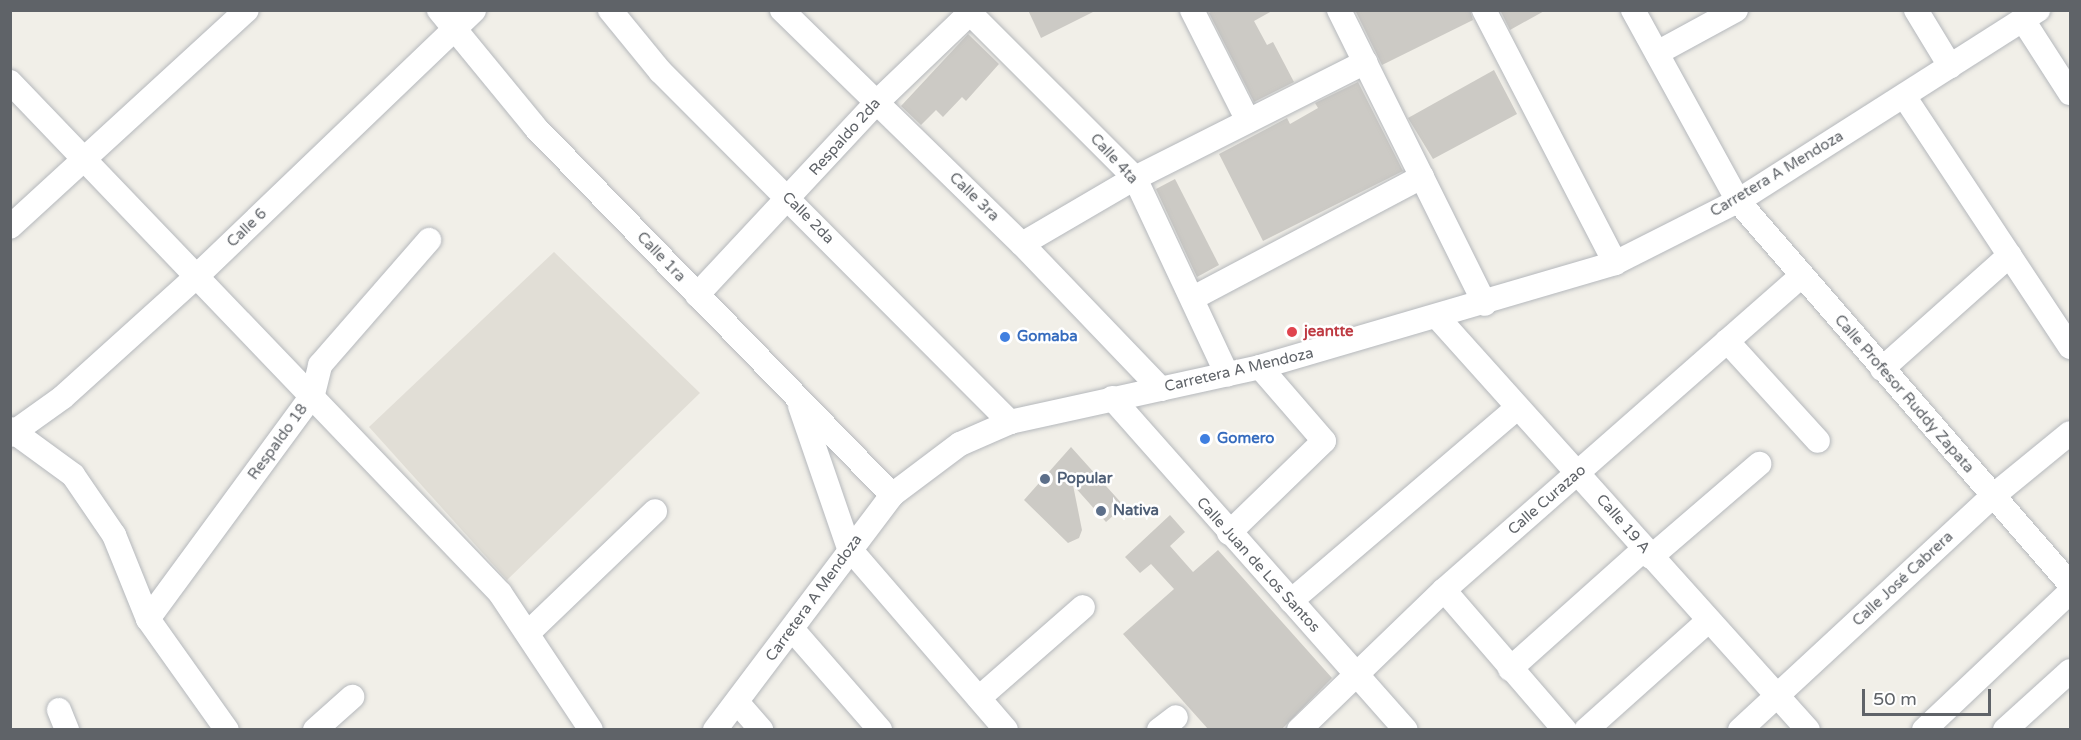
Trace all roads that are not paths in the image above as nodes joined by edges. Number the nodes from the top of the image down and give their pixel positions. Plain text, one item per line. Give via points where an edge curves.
1 (247, 10) edge
2 (474, 10) edge
3 (610, 10) edge
4 (782, 10) edge
5 (1192, 10) edge
6 (1339, 10) edge
7 (1484, 10) edge
8 (1633, 10) edge
9 (1736, 10) edge
10 (1916, 10) edge
11 (970, 11) edge
12 (2030, 15) edge
13 (446, 19) edge
14 (1657, 53) junction
15 (1366, 62) junction
16 (1950, 66) junction
17 (10, 82) edge
18 (2070, 93) edge
19 (1904, 96) junction
20 (876, 102) junction
21 (1248, 120) junction
22 (89, 160) junction
23 (1422, 177) junction
24 (1136, 178) junction
25 (790, 199) junction
26 (1738, 201) junction
27 (10, 227) edge
28 (429, 240) dead end
29 (1022, 244) junction
30 (2010, 255) junction
31 (1615, 262) junction
32 (199, 274) junction
33 (1801, 276) junction
34 (697, 295) junction
35 (1195, 297) junction
36 (1485, 304) junction
37 (1439, 319) junction
38 (1727, 341) junction
39 (2070, 347) edge
40 (1260, 367) junction
41 (1882, 369) junction
42 (1227, 374) junction
43 (1161, 389) junction
44 (313, 394) junction
45 (1112, 398) junction
46 (799, 401) junction
47 (1517, 408) junction
48 (1010, 422) junction
49 (12, 432) edge
50 (2070, 433) edge
51 (1818, 441) dead end
52 (1759, 464) dead end
53 (1579, 473) junction
54 (892, 495) junction
55 (1993, 496) junction
56 (655, 512) dead end
57 (1228, 533) junction
58 (849, 548) junction
59 (1647, 553) junction
60 (2070, 584) edge
61 (1444, 590) junction
62 (2070, 592) edge
63 (1291, 601) junction
64 (1083, 607) dead end
65 (148, 619) junction
66 (1708, 621) junction
67 (792, 630) junction
68 (528, 633) junction
69 (1510, 669) junction
70 (2070, 671) edge
71 (1358, 678) junction
72 (1777, 694) junction
73 (352, 697) dead end
74 (979, 698) junction
75 (737, 702) junction
76 (227, 729) edge
77 (315, 729) edge
78 (591, 729) edge
79 (715, 729) edge
80 (761, 729) edge
81 (880, 729) edge
82 (1006, 729) edge
83 (1299, 729) edge
84 (1406, 729) edge
85 (1565, 729) edge
86 (1586, 729) edge
87 (1740, 729) edge
88 (1808, 729) edge
89 (1924, 729) edge
90 (2005, 729) edge

1 - 22 street
2 - 13 street, Calle 6
3 - 25 street, Calle 2da via 660,71
4 - 20 street, Calle 3ra
5 - 21 street
6 - 15 street
7 - 31 street
8 - 14 street, Calle Profesor Ruddy Zapata
9 - 14 street
10 - 16 street
11 - 20 street, Respaldo 2da
11 - 24 street, Calle 4ta
12 - 16 street, Carretera A Mendoza
12 - 18 street
13 - 32 street, Calle 6
13 - 34 street, Calle 1ra via 536,127
14 - 26 street, Calle Profesor Ruddy Zapata
15 - 21 street
15 - 23 street
16 - 19 street, Carretera A Mendoza
17 - 22 street
19 - 26 street, Carretera A Mendoza
19 - 30 street
20 - 25 street, Respaldo 2da
20 - 29 street, Calle 3ra
21 - 24 street
22 - 27 street
22 - 32 street
23 - 35 street
23 - 36 street
24 - 29 street
24 - 35 street, Calle 4ta
25 - 34 street, Respaldo 2da
25 - 48 street, Calle 2da
26 - 31 street, Carretera A Mendoza
26 - 33 street, Calle Profesor Ruddy Zapata
28 - 44 street, Respaldo 18 via 320,365
29 - 43 street, Calle 3ra
30 - 39 street
30 - 41 street
31 - 36 street, Carretera A Mendoza
32 - 44 street
32 - 49 street, Calle 6 via 63,398
33 - 38 street, Calle Curazao
33 - 41 street, Calle Profesor Ruddy Zapata
34 - 46 street, Calle 1ra
35 - 42 street, Calle 4ta
36 - 37 street, Carretera A Mendoza
37 - 40 street, Carretera A Mendoza
37 - 47 street, Calle 19 A
38 - 51 street
38 - 53 street, Calle Curazao
40 - 42 street, Carretera A Mendoza
40 - 57 street via 1324,441
41 - 55 street, Calle Profesor Ruddy Zapata
42 - 43 street, Carretera A Mendoza
43 - 45 street, Carretera A Mendoza
44 - 65 street, Respaldo 18
44 - 68 street via 500,593
45 - 48 street, Carretera A Mendoza
45 - 57 street, Calle Juan de Los Santos
46 - 54 street, Calle 1ra
46 - 58 street
47 - 53 street, Calle 19 A
47 - 63 street
48 - 54 street, Carretera A Mendoza via 960,444
49 - 65 street via 73,475 114,535
50 - 55 street, Calle José Cabrera
52 - 59 street
53 - 59 street, Calle 19 A
53 - 61 street, Calle Curazao
54 - 58 street, Carretera A Mendoza
55 - 60 street, Calle Profesor Ruddy Zapata
55 - 72 street, Calle José Cabrera
56 - 68 street
57 - 63 street, Calle Juan de Los Santos
58 - 67 street, Carretera A Mendoza
58 - 74 street
59 - 66 street, Calle 19 A
59 - 69 street
61 - 69 street
61 - 71 street, Calle Curazao
62 - 89 street
63 - 71 street, Calle Juan de Los Santos
64 - 74 street
65 - 76 street
66 - 72 street, Calle 19 A
66 - 86 street
67 - 75 street, Carretera A Mendoza
67 - 81 street
68 - 78 street
69 - 85 street
70 - 90 street
71 - 83 street, Calle Curazao
71 - 84 street, Calle Juan de Los Santos
72 - 87 street, Calle José Cabrera
72 - 88 street, Calle 19 A
73 - 77 street
74 - 82 street
75 - 79 street, Carretera A Mendoza
75 - 80 street

